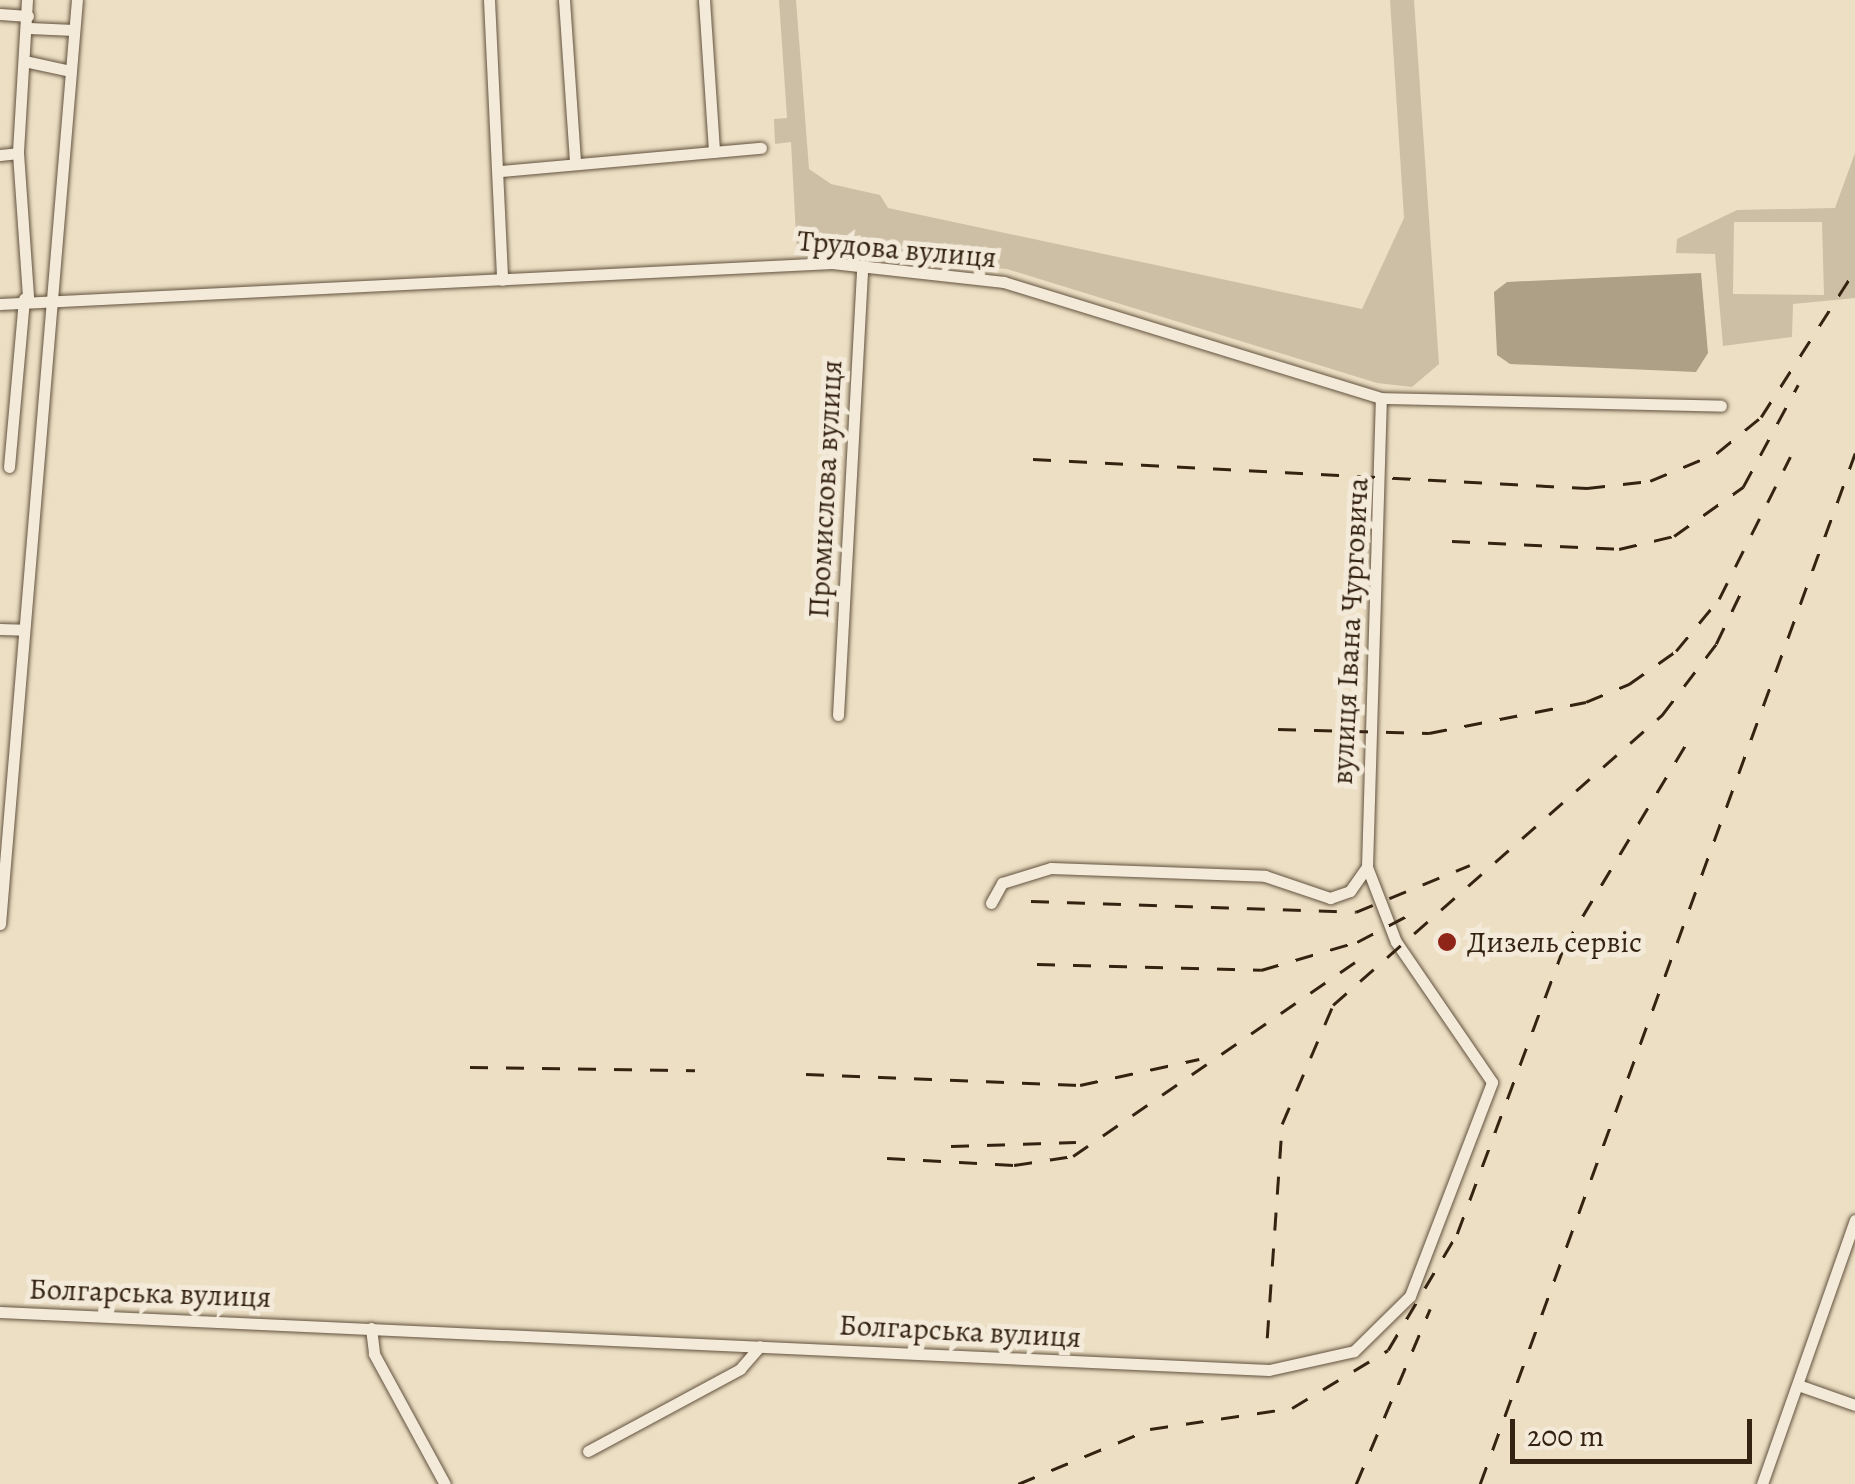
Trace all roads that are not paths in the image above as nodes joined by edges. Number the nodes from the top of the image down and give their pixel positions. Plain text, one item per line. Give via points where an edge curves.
1 (27, 0) edge
2 (77, 0) edge
3 (489, 0) edge
4 (564, 0) edge
5 (704, 0) edge
6 (0, 14) edge
7 (28, 22) junction
8 (74, 30) junction
9 (29, 62) junction
10 (71, 71) junction
11 (762, 148) dead end
12 (714, 152) junction
13 (18, 154) junction
14 (0, 155) edge
15 (575, 162) junction
16 (501, 171) junction
17 (862, 265) junction
18 (502, 280) junction
19 (26, 298) junction
20 (52, 298) junction
21 (0, 304) edge
22 (1381, 398) junction
23 (1721, 406) dead end
24 (9, 468) dead end
25 (0, 629) edge
26 (24, 630) junction
27 (838, 715) dead end
28 (3, 848) edge
29 (1366, 867) junction
30 (990, 903) dead end
31 (0, 924) edge
32 (1855, 1220) edge
33 (0, 1312) edge
34 (371, 1328) junction
35 (760, 1346) junction
36 (1798, 1385) junction
37 (1855, 1404) edge
38 (588, 1451) dead end
39 (444, 1484) edge
40 (1762, 1484) edge

1 - 7 street
2 - 8 street
3 - 16 street
4 - 15 street
5 - 12 street
6 - 7 street
7 - 8 street
7 - 9 street
8 - 10 street
9 - 10 street
9 - 13 street
10 - 20 street
11 - 12 street
12 - 15 street
13 - 14 street
13 - 19 street
15 - 16 street
16 - 18 street
17 - 18 street, Трудова вулиця
17 - 22 street, Трудова вулиця via 1004,282
17 - 27 street, Промислова вулиця
18 - 20 street, Трудова вулиця
19 - 20 street, Трудова вулиця
19 - 21 street, Трудова вулиця
19 - 24 street
20 - 26 street
22 - 23 street, Трудова вулиця
22 - 29 street, вулиця Івана Чурговича
25 - 26 street
26 - 28 street
28 - 31 street
29 - 30 street via 1350,891 1330,898 1266,876 1050,868 1002,883
29 - 35 street, Болгарська вулиця via 1396,942 1492,1082 1421,1273 1374,1338 1337,1362 1269,1370
32 - 36 street
33 - 34 street, Болгарська вулиця
34 - 35 street, Болгарська вулиця
34 - 39 street via 374,1354
35 - 38 street via 740,1369
36 - 37 street
36 - 40 street

